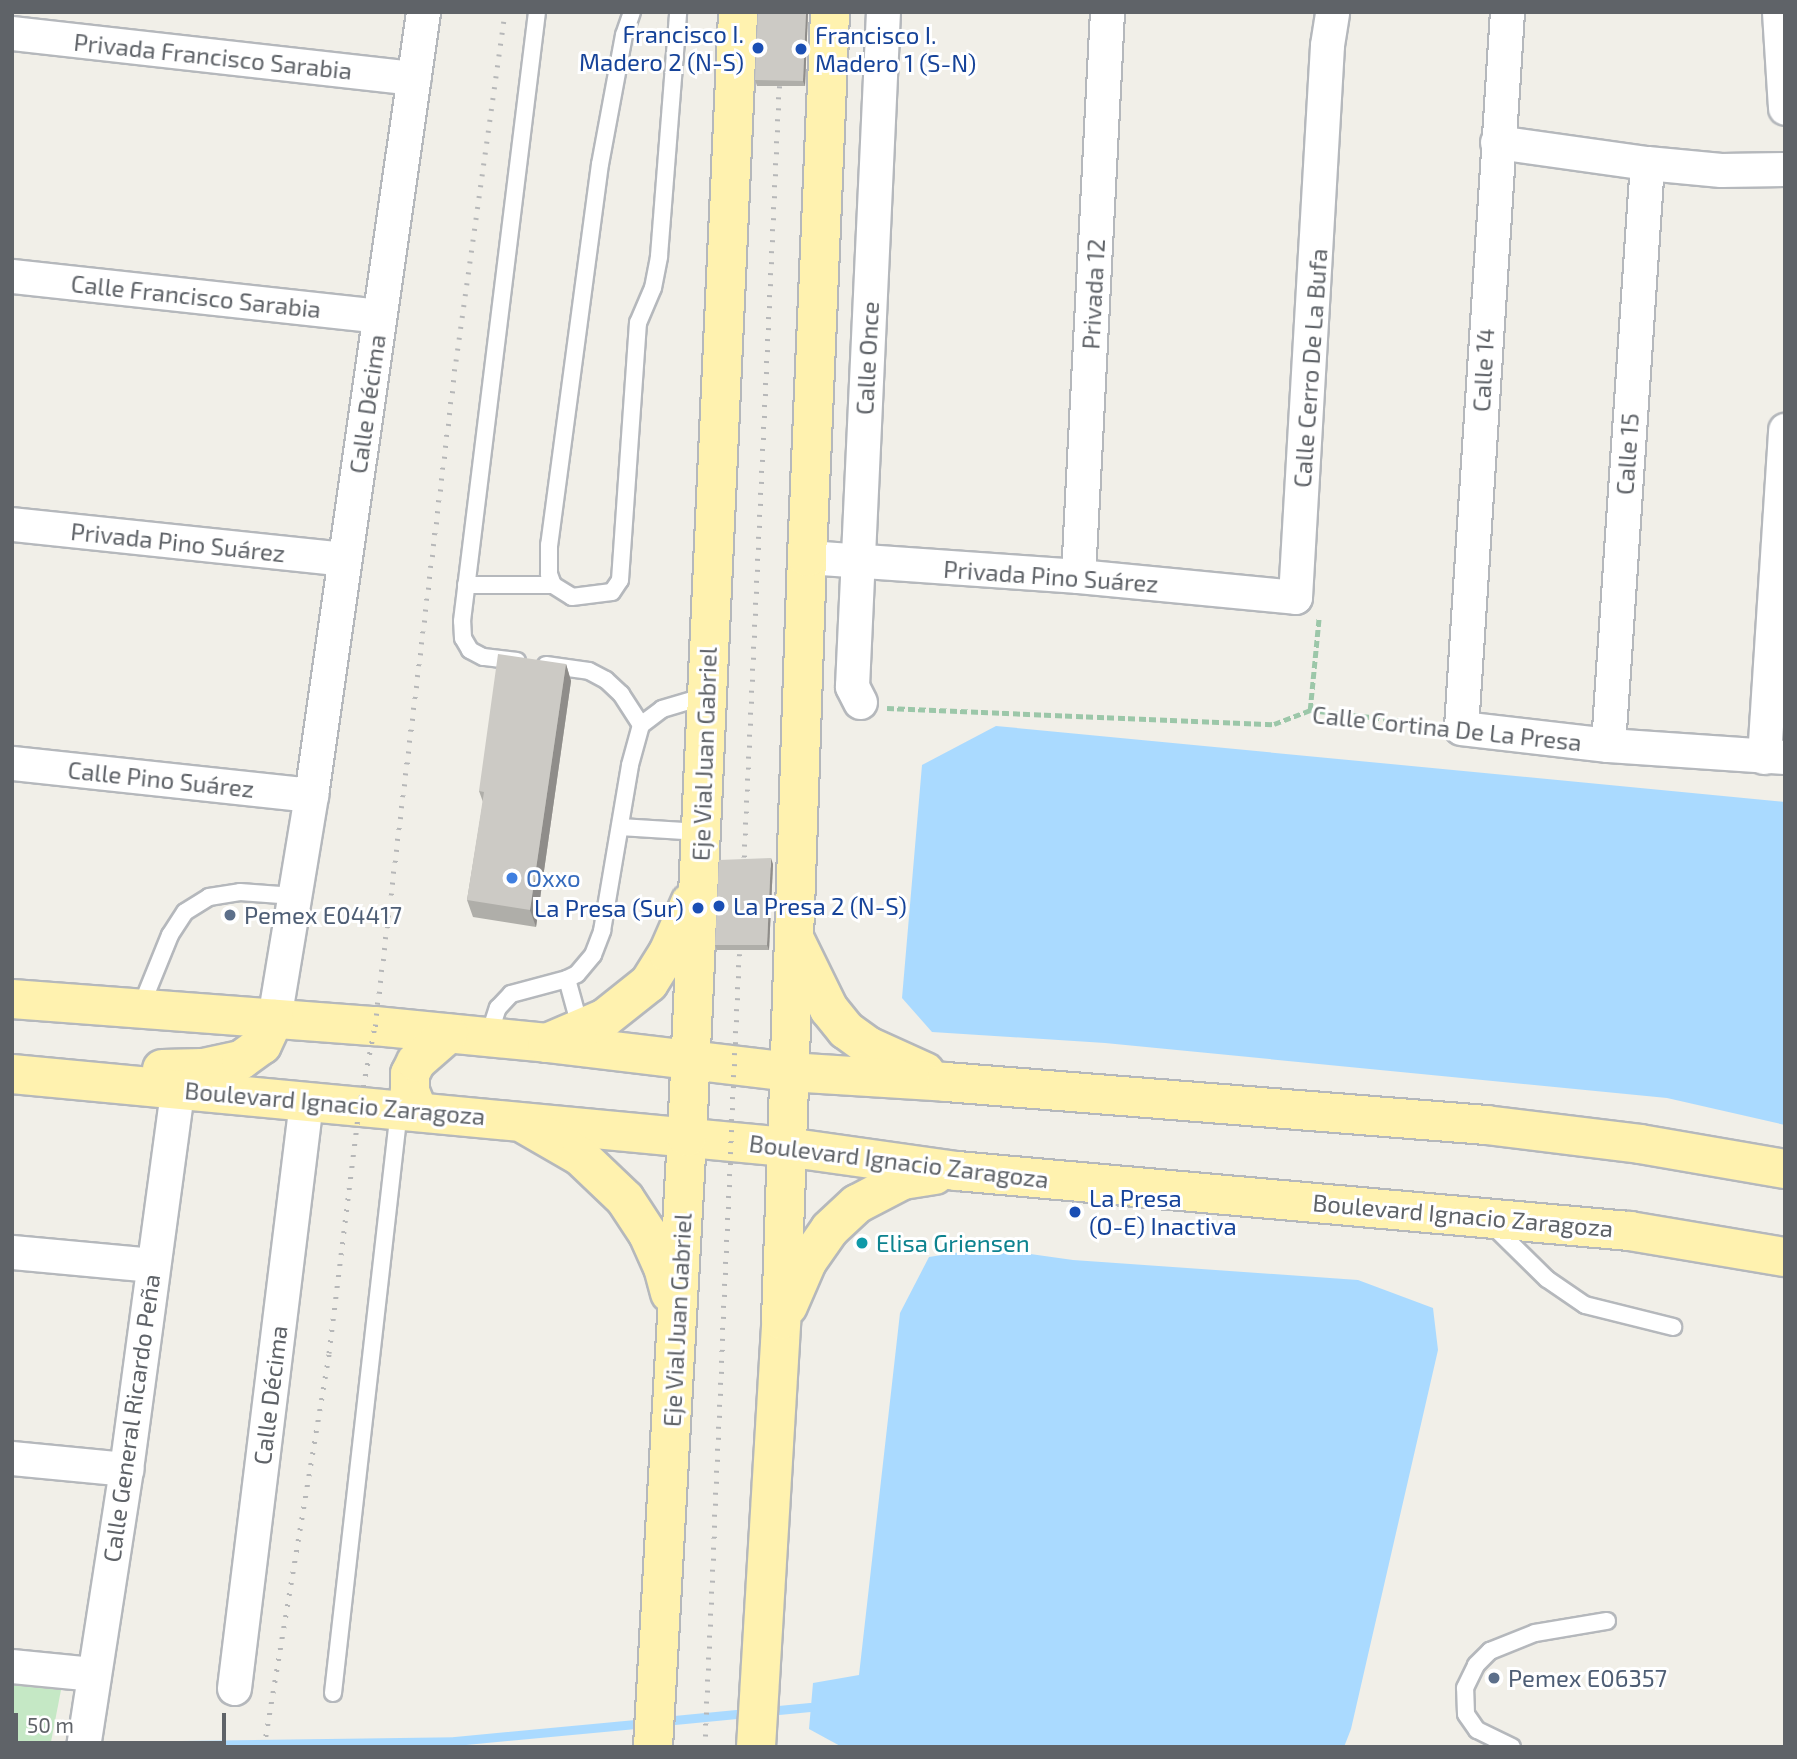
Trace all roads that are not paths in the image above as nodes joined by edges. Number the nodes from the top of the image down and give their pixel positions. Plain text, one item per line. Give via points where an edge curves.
1 (423, 12) edge
2 (537, 12) edge
3 (632, 12) edge
4 (678, 12) edge
5 (738, 12) edge
6 (830, 12) edge
7 (883, 12) edge
8 (1107, 12) edge
9 (1332, 12) edge
10 (1507, 12) edge
11 (1779, 12) edge
12 (12, 33) edge
13 (413, 78) junction
14 (1785, 108) edge
15 (1497, 142) junction
16 (1647, 163) junction
17 (1785, 169) edge
18 (12, 276) edge
19 (379, 316) junction
20 (1785, 430) edge
21 (12, 524) edge
22 (807, 557) junction
23 (345, 559) junction
24 (857, 561) junction
25 (1078, 576) junction
26 (466, 585) junction
27 (553, 585) junction
28 (1296, 597) joint
29 (706, 696) junction
30 (860, 702) road end
31 (641, 725) junction
32 (1461, 728) joint
33 (1608, 744) junction
34 (1775, 757) edge
35 (12, 763) edge
36 (311, 795) junction
37 (620, 827) junction
38 (701, 832) junction
39 (698, 885) junction
40 (294, 896) junction
41 (793, 933) junction
42 (567, 979) junction
43 (12, 999) edge
44 (140, 1009) junction
45 (274, 1019) junction
46 (448, 1034) junction
47 (564, 1036) junction
48 (488, 1038) junction
49 (689, 1061) junction
50 (789, 1072) junction
51 (12, 1074) edge
52 (88, 1081) junction
53 (946, 1082) junction
54 (177, 1090) junction
55 (306, 1102) junction
56 (409, 1111) junction
57 (515, 1119) junction
58 (687, 1137) junction
59 (786, 1147) junction
60 (1785, 1169) edge
61 (957, 1171) junction
62 (1483, 1216) junction
63 (12, 1252) edge
64 (1785, 1256) edge
65 (152, 1265) junction
66 (676, 1317) junction
67 (781, 1320) junction
68 (1673, 1327) dead end
69 (12, 1458) edge
70 (126, 1469) junction
71 (1607, 1622) dead end
72 (12, 1666) edge
73 (94, 1674) junction
74 (234, 1688) dead end
75 (333, 1693) dead end
76 (757, 1738) edge
77 (653, 1744) edge
78 (83, 1747) edge
79 (1512, 1747) edge

1 - 13 street, Calle Décima
2 - 26 lane
3 - 27 lane via 600,164 549,545
4 - 27 lane via 659,257 653,288 638,323 620,580 612,592 590,597 572,597
5 - 29 main road, Eje Vial Juan Gabriel
6 - 22 main road
7 - 24 street, Calle Once
8 - 25 street, Privada 12
9 - 28 street, Calle Cerro De La Bufa
10 - 15 street, Calle 14
11 - 14 street
12 - 13 street, Privada Francisco Sarabia
13 - 19 street, Calle Décima
15 - 16 street
15 - 32 street, Calle 14
16 - 17 street via 1721,170
16 - 33 street, Calle 15
18 - 19 street, Calle Francisco Sarabia
19 - 23 street, Calle Décima
20 - 34 street
21 - 23 street, Privada Pino Suárez
22 - 24 street, Privada Pino Suárez
22 - 41 main road
23 - 36 street, Calle Décima
24 - 25 street, Privada Pino Suárez
24 - 30 street, Calle Once via 852,686
25 - 28 street, Privada Pino Suárez
26 - 27 lane
26 - 31 lane via 463,638 470,650 483,657 589,671 621,694
29 - 31 lane via 662,709
29 - 38 main road, Eje Vial Juan Gabriel
31 - 37 lane
32 - 33 street, Calle Cortina De La Presa
33 - 34 street, Calle Cortina De La Presa
35 - 36 street, Calle Pino Suárez
36 - 40 street, Calle Décima
37 - 38 lane
37 - 42 lane via 602,932 593,955
38 - 39 main road, Eje Vial Juan Gabriel
39 - 47 main road via 649,983 627,1003
39 - 49 main road, Eje Vial Juan Gabriel
40 - 44 lane via 240,892 209,897 185,912 170,935
40 - 45 street, Calle Décima
41 - 50 main road
41 - 53 main road via 818,989 846,1030 868,1046
42 - 47 lane
42 - 48 lane via 511,994 498,1008
43 - 44 main road
44 - 45 main road
45 - 46 main road
45 - 52 main road via 262,1045 241,1060 203,1068 133,1070
46 - 48 main road
46 - 56 main road via 416,1062 410,1074
47 - 48 main road
47 - 49 main road
49 - 50 main road
49 - 58 main road, Eje Vial Juan Gabriel
50 - 53 main road
50 - 59 main road
51 - 52 main road, Boulevard Ignacio Zaragoza
52 - 54 main road, Boulevard Ignacio Zaragoza
53 - 60 main road via 1486,1125 1640,1144
54 - 55 main road, Boulevard Ignacio Zaragoza
54 - 65 street, Calle General Ricardo Peña
55 - 56 main road, Boulevard Ignacio Zaragoza
55 - 74 street, Calle Décima
56 - 57 main road, Boulevard Ignacio Zaragoza
56 - 75 lane
57 - 58 main road, Boulevard Ignacio Zaragoza
57 - 66 main road via 580,1156 625,1199 663,1267
58 - 59 main road, Boulevard Ignacio Zaragoza
58 - 66 main road, Eje Vial Juan Gabriel
59 - 61 main road, Boulevard Ignacio Zaragoza
59 - 67 main road
61 - 62 main road, Boulevard Ignacio Zaragoza
61 - 67 main road via 903,1180 857,1204 830,1229 807,1262
62 - 64 main road, Boulevard Ignacio Zaragoza via 1629,1231
62 - 68 lane via 1547,1279 1585,1305
63 - 65 street
65 - 70 street, Calle General Ricardo Peña
66 - 77 main road, Eje Vial Juan Gabriel
67 - 76 main road
69 - 70 street
70 - 73 street, Calle General Ricardo Peña
71 - 79 lane via 1535,1633 1490,1651 1476,1665 1465,1688 1466,1714 1477,1730
72 - 73 street
73 - 78 street, Calle General Ricardo Peña

